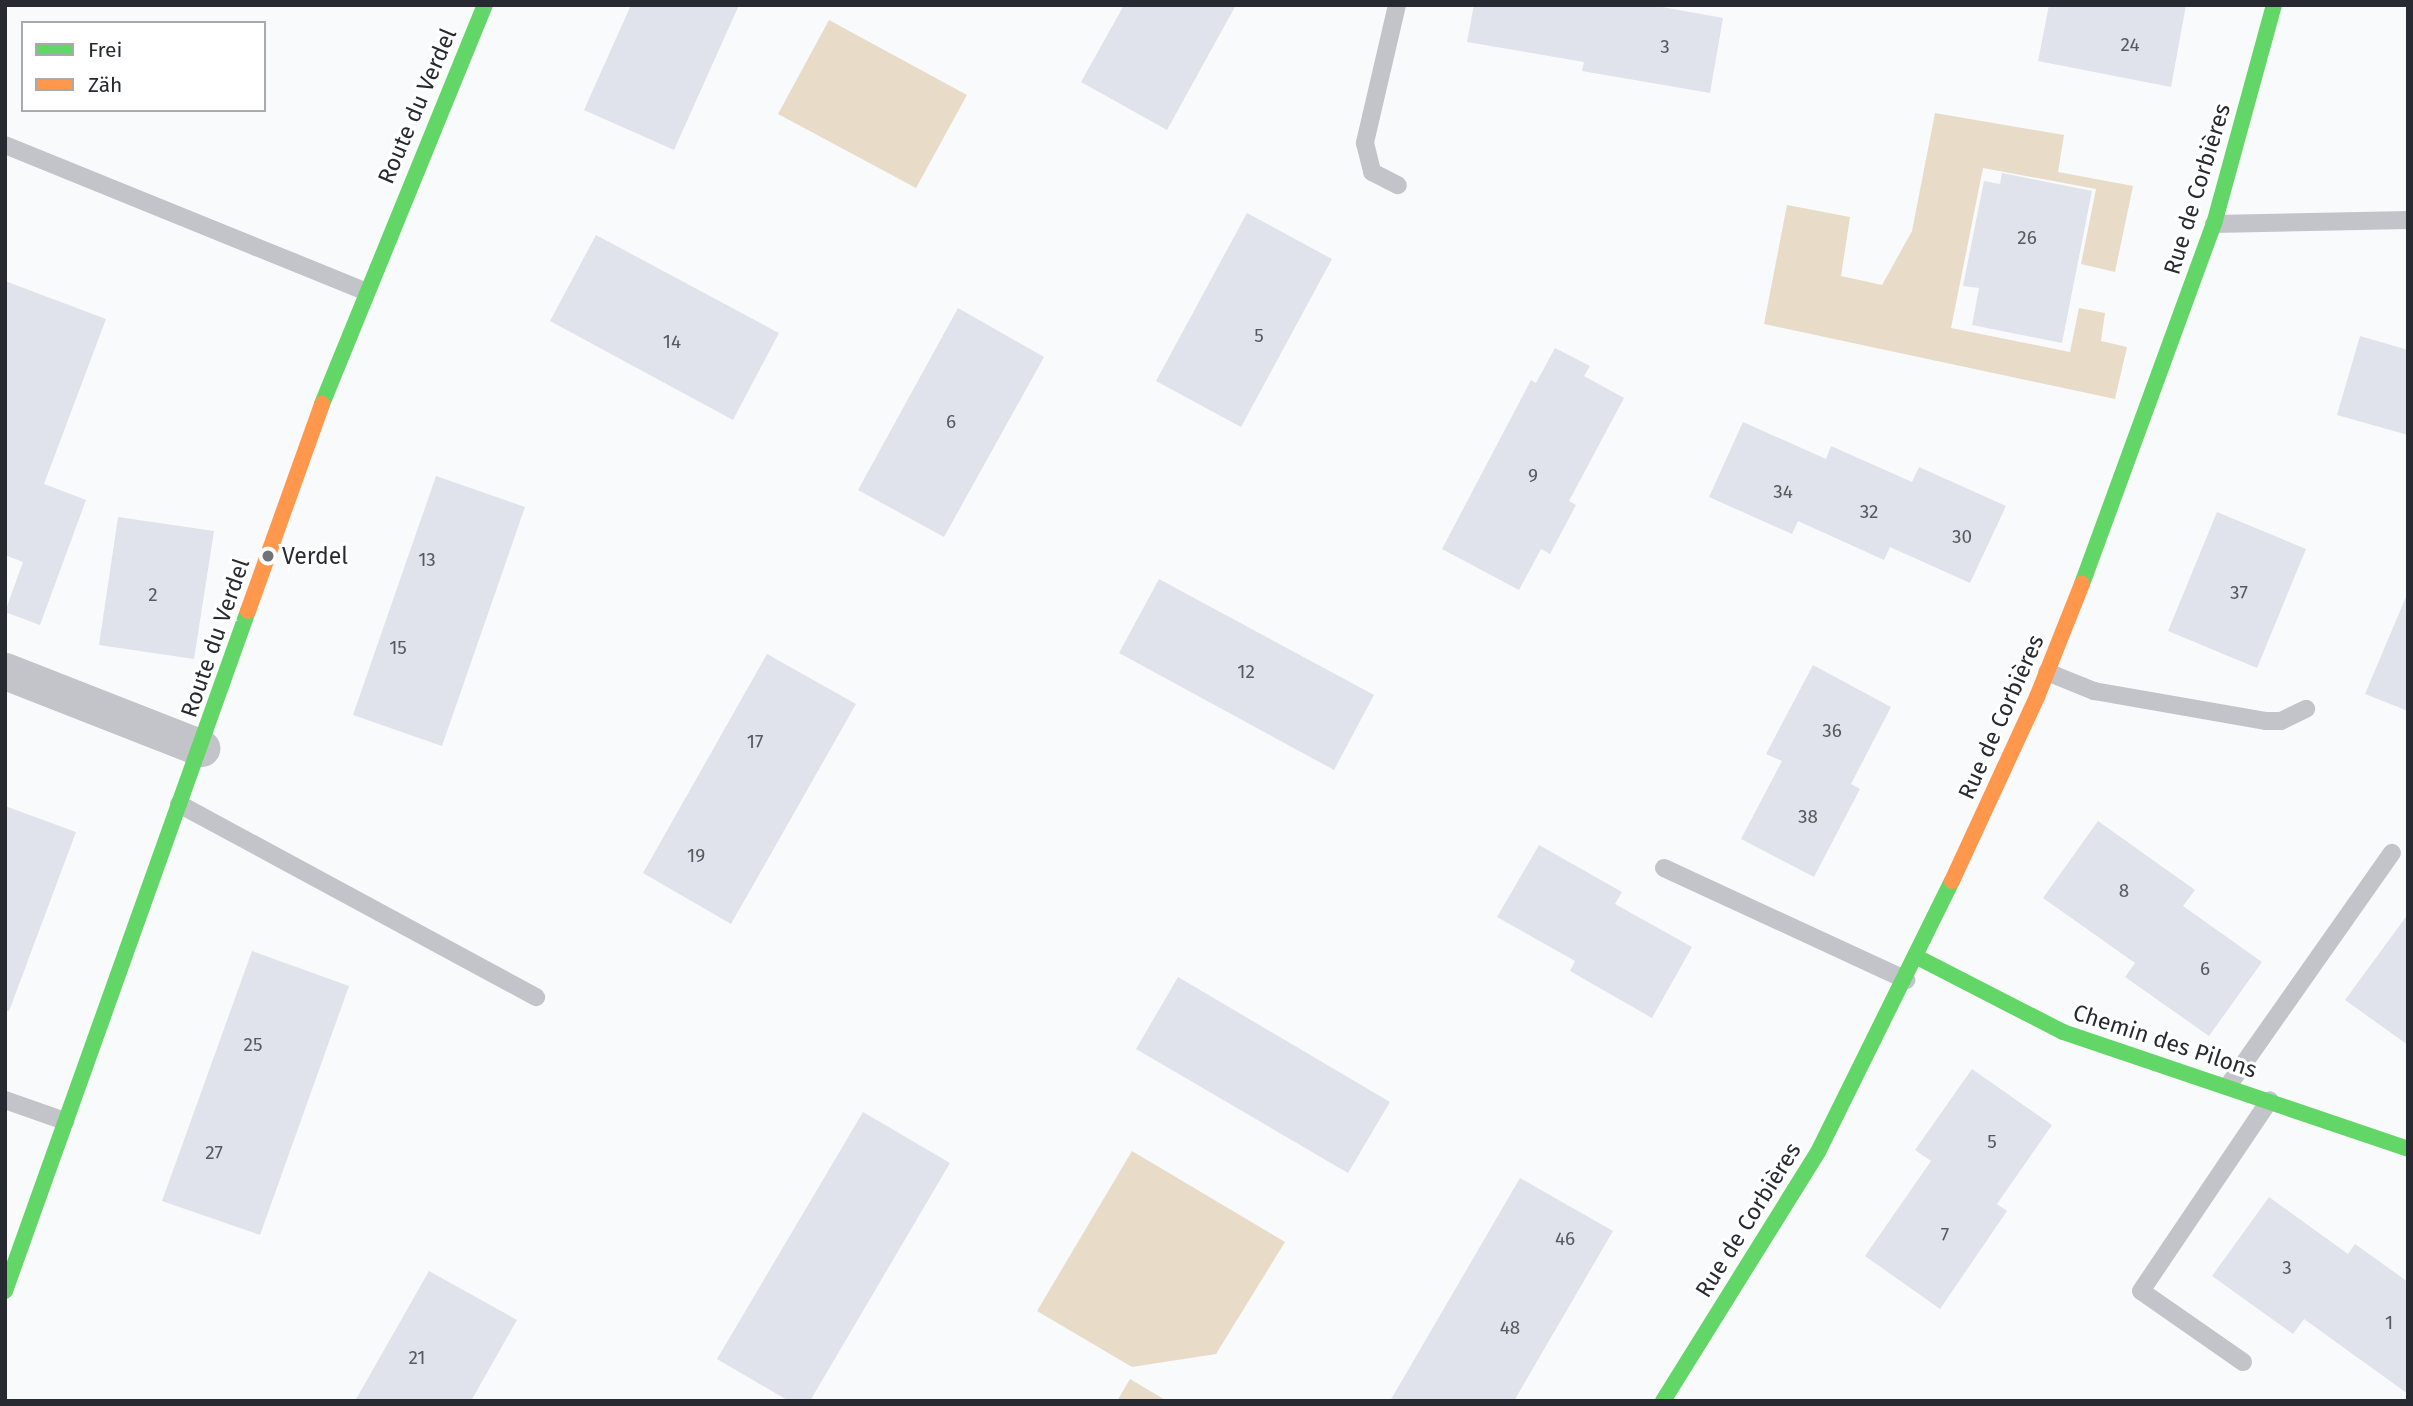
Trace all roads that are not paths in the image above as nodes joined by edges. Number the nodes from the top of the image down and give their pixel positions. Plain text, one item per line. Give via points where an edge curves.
1 (485, 5) edge
2 (1396, 5) edge
3 (2274, 5) edge
4 (5, 145) edge
5 (1398, 185) dead end
6 (2408, 220) edge
7 (2214, 223) junction
8 (365, 291) junction
9 (5, 671) edge
10 (2047, 673) junction
11 (2306, 709) dead end
12 (201, 748) junction
13 (180, 804) junction
14 (2392, 853) dead end
15 (1664, 868) dead end
16 (1917, 957) junction
17 (1906, 980) junction
18 (536, 997) dead end
19 (2228, 1086) junction
20 (5, 1100) edge
21 (2270, 1100) junction
22 (65, 1121) junction
23 (2408, 1149) edge
24 (5, 1291) edge
25 (2243, 1362) dead end
26 (1663, 1401) edge

1 - 8 street, Route du Verdel
2 - 5 lane via 1365,144 1372,172
3 - 7 street, Rue de Corbières
4 - 8 lane
6 - 7 lane
7 - 10 street, Rue de Corbières via 2126,472
8 - 12 street, Route du Verdel
9 - 12 street
10 - 11 lane via 2094,691 2266,721 2281,721
10 - 16 street, Rue de Corbières
12 - 13 street, Route du Verdel
13 - 18 lane
13 - 22 street, Route du Verdel
14 - 19 lane
15 - 17 lane
16 - 17 street, Rue de Corbières
16 - 19 street, Chemin des Pilons via 2063,1032
17 - 26 street, Rue de Corbières via 1818,1152
19 - 21 street, Chemin des Pilons
20 - 22 lane
21 - 23 street, Chemin des Pilons
21 - 25 lane via 2141,1291
22 - 24 street, Route du Verdel

